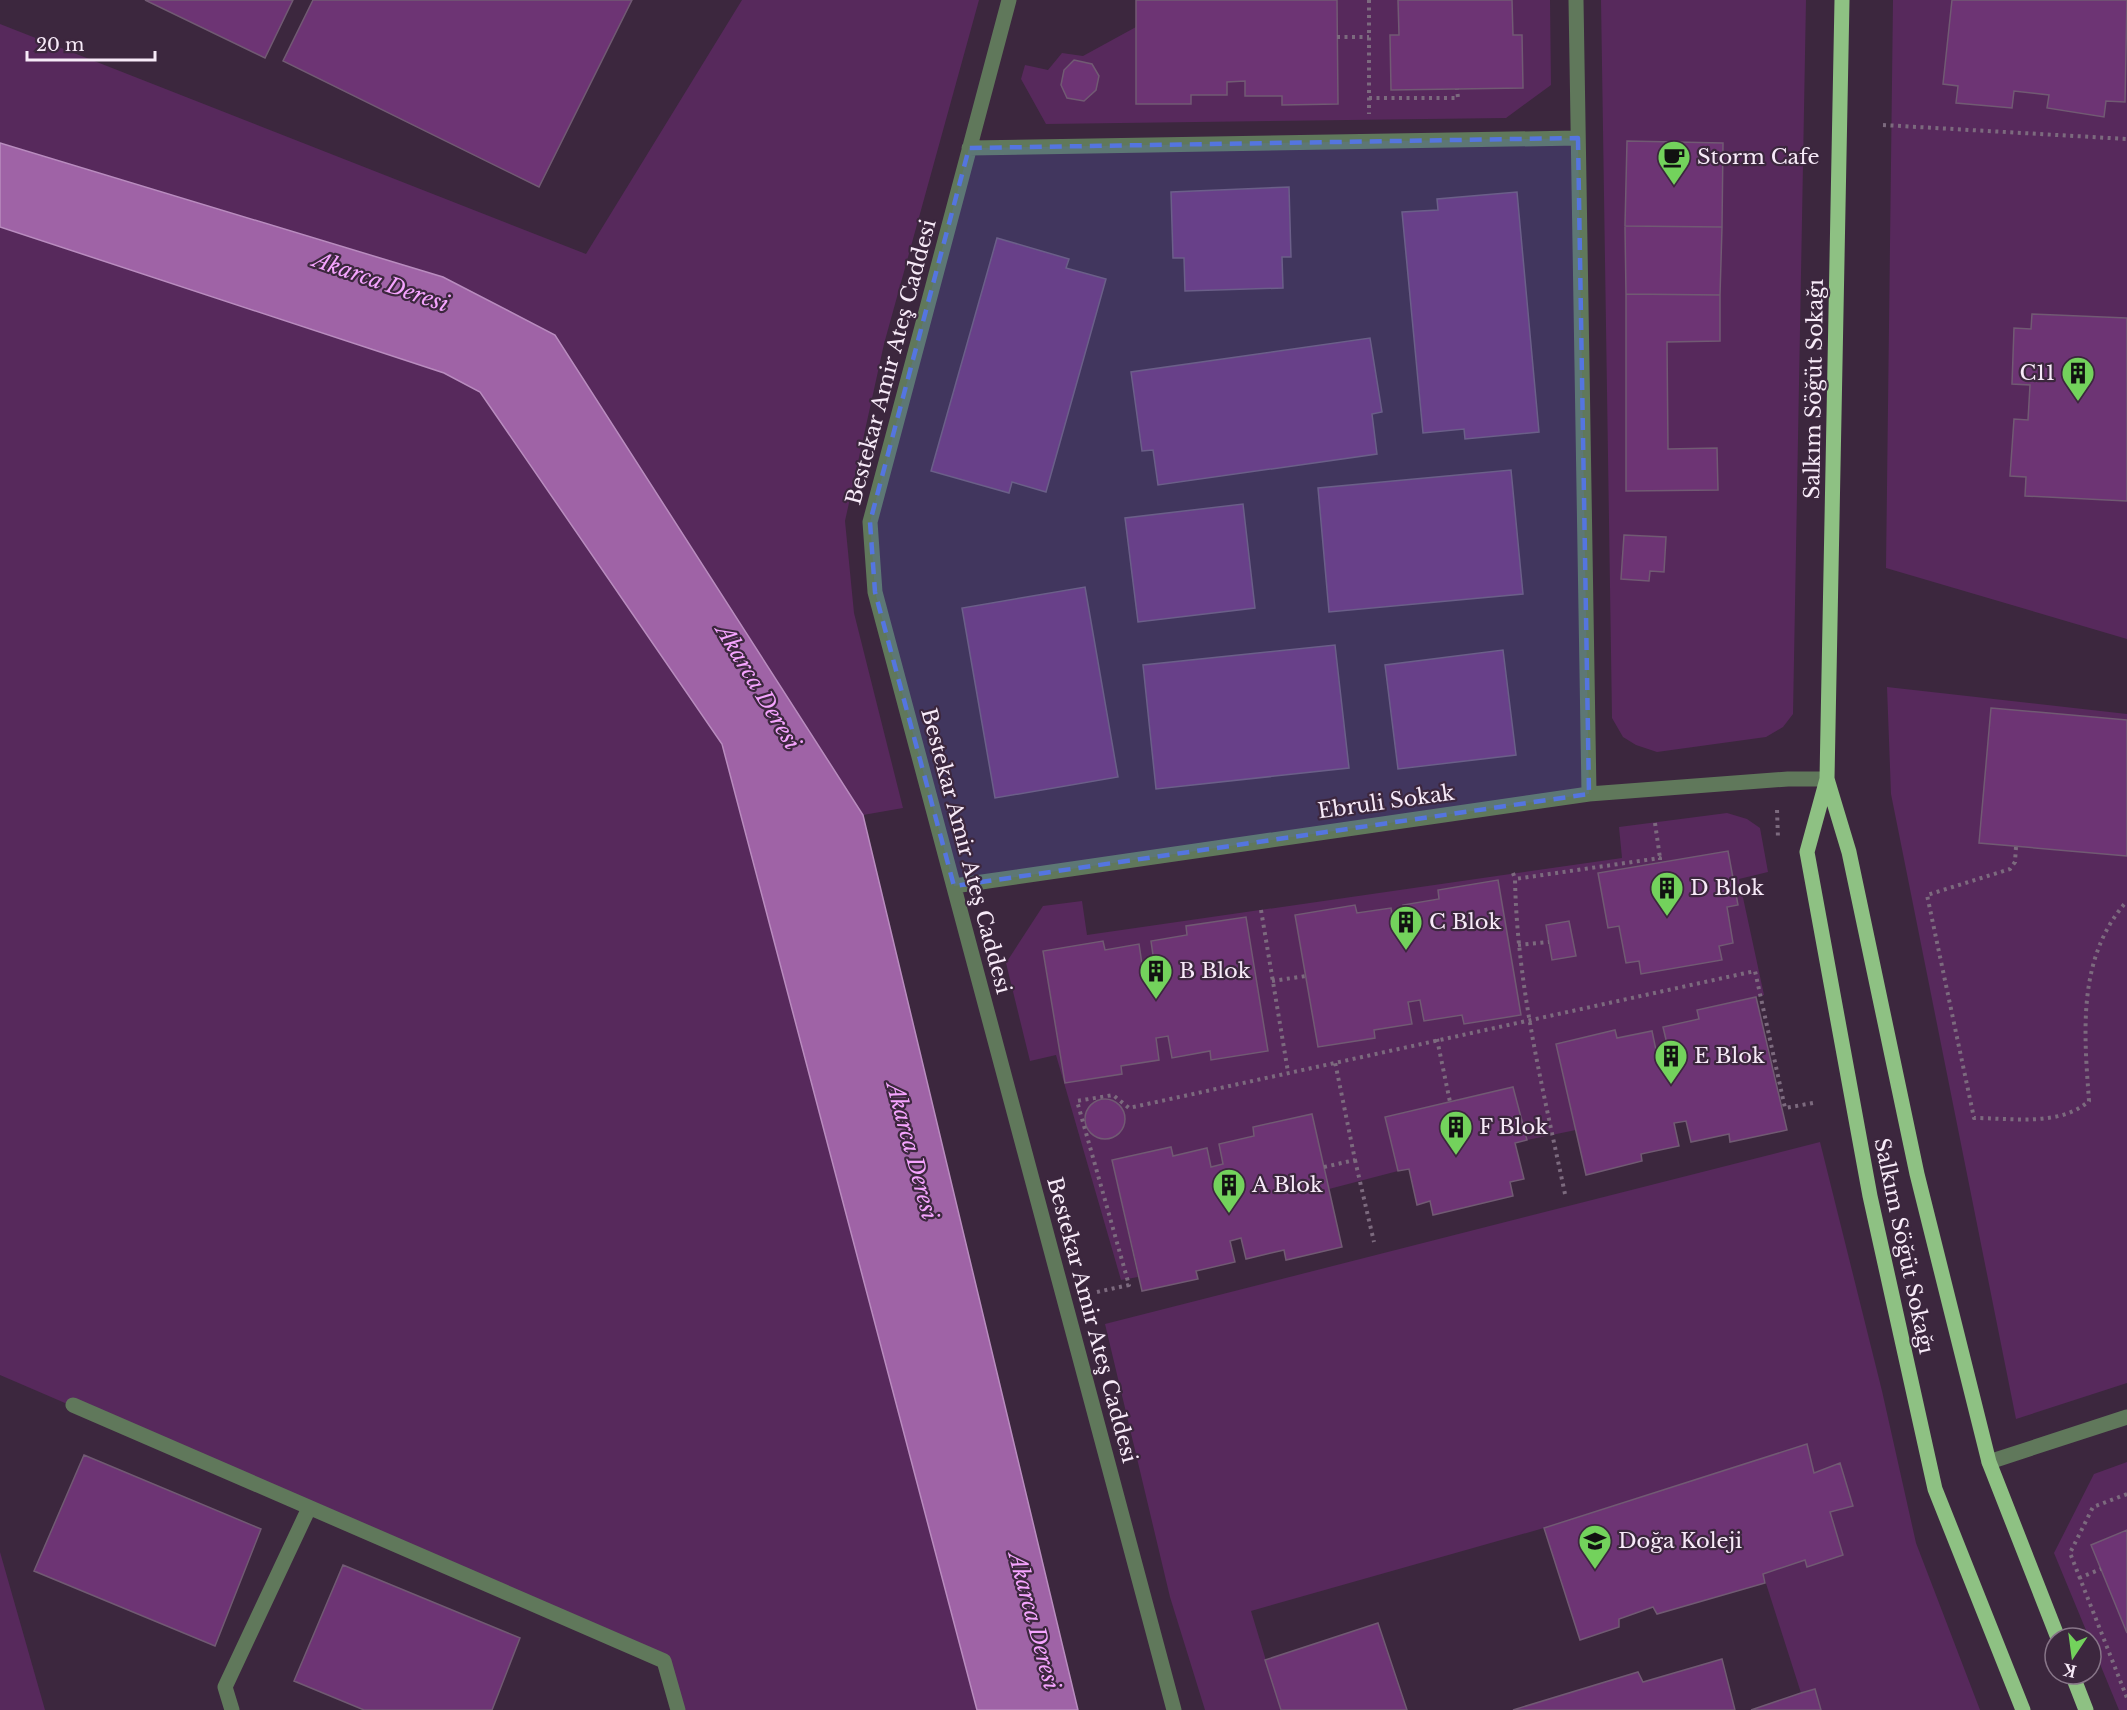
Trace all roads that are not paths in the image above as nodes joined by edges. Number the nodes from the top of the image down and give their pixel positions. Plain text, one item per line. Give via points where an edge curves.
1 (1009, 0) edge
2 (1576, 0) edge
3 (1842, 0) edge
4 (1578, 138) junction
5 (969, 148) junction
6 (1827, 779) junction
7 (1589, 794) junction
8 (954, 886) junction
9 (73, 1405) dead end
10 (2127, 1418) edge
11 (1989, 1462) junction
12 (309, 1508) junction
13 (2053, 1626) edge
14 (2077, 1686) edge
15 (232, 1710) edge
16 (678, 1710) edge
17 (1174, 1710) edge
18 (2023, 1710) edge
19 (2086, 1710) edge

1 - 5 street, Bestekar Amir Ateş Caddesi
2 - 4 street
3 - 6 main road, Salkım Söğüt Sokağı
4 - 5 street
4 - 7 street
5 - 8 street, Bestekar Amir Ateş Caddesi via 870,522 875,592
6 - 7 street, Ebruli Sokak
6 - 11 main road, Salkım Söğüt Sokağı via 1848,852 1917,1174
6 - 18 main road, Salkım Söğüt Sokağı via 1807,852 1870,1196 1935,1489
7 - 8 street, Ebruli Sokak
8 - 17 street, Bestekar Amir Ateş Caddesi
9 - 12 street
10 - 11 street
11 - 13 main road, Salkım Söğüt Sokağı
12 - 15 street via 225,1687
12 - 16 street via 664,1661
14 - 19 main road

